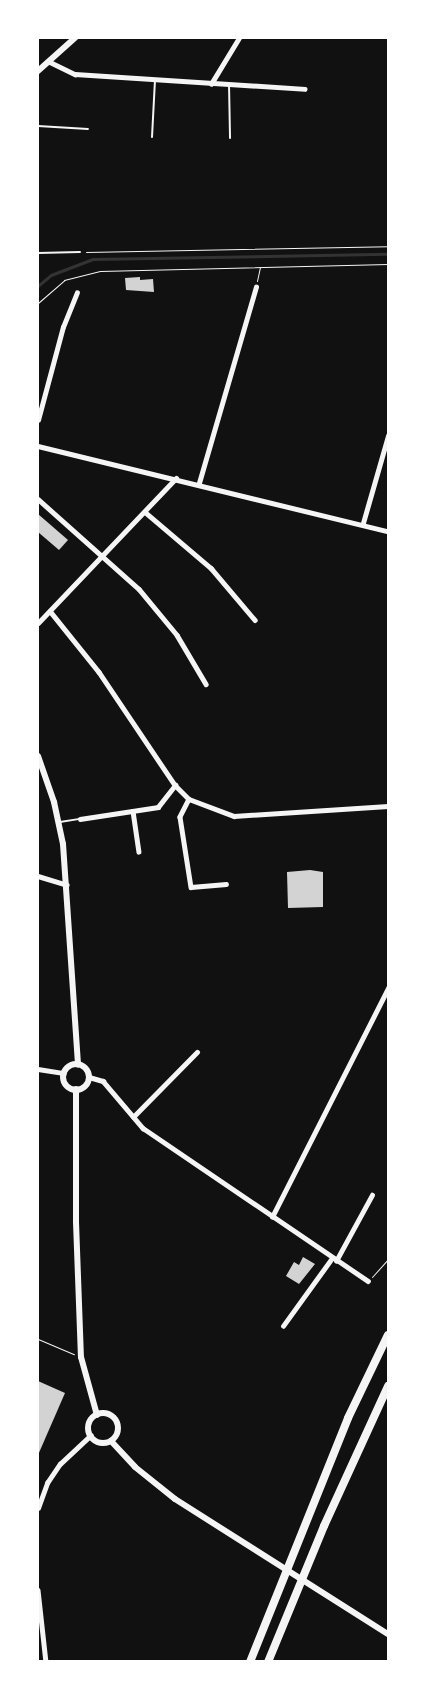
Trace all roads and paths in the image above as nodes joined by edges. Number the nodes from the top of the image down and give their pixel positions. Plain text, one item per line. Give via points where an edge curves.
1 (75, 38) edge
2 (239, 38) edge
3 (50, 62) junction
4 (38, 71) edge
5 (155, 80) junction
6 (211, 84) junction
7 (228, 84) junction
8 (305, 89) dead end
9 (38, 126) edge
10 (88, 129) dead end
11 (152, 137) dead end
12 (230, 138) dead end
13 (388, 246) edge
14 (38, 252) edge
15 (80, 252) joint
16 (388, 264) edge
17 (261, 267) junction
18 (256, 287) joint
19 (77, 294) dead end
20 (38, 303) edge
21 (38, 420) edge
22 (388, 436) edge
23 (38, 446) edge
24 (176, 478) junction
25 (199, 483) junction
26 (38, 499) edge
27 (144, 512) junction
28 (363, 523) junction
29 (388, 531) edge
30 (103, 554) junction
31 (50, 611) junction
32 (255, 620) dead end
33 (38, 623) edge
34 (206, 684) dead end
35 (38, 756) edge
36 (174, 785) junction
37 (189, 799) junction
38 (388, 806) edge
39 (133, 811) junction
40 (80, 818) joint
41 (59, 822) junction
42 (139, 852) dead end
43 (38, 876) edge
44 (226, 884) dead end
45 (67, 885) junction
46 (388, 988) edge
47 (197, 1052) dead end
48 (78, 1064) junction
49 (38, 1069) edge
50 (64, 1073) junction
51 (89, 1076) junction
52 (76, 1089) junction
53 (134, 1117) junction
54 (372, 1195) dead end
55 (272, 1216) junction
56 (388, 1258) edge
57 (334, 1259) junction
58 (368, 1281) joint
59 (283, 1326) dead end
60 (388, 1335) edge
61 (38, 1340) edge
62 (81, 1357) junction
63 (388, 1386) edge
64 (97, 1415) junction
65 (90, 1436) junction
66 (111, 1441) junction
67 (38, 1508) edge
68 (38, 1590) edge
69 (388, 1634) edge
70 (46, 1662) edge
71 (250, 1662) edge
72 (268, 1662) edge

1 - 3 street
2 - 6 street
3 - 4 street
3 - 5 street via 75,74
5 - 6 street
5 - 11 lane
6 - 7 street
7 - 8 street
7 - 12 lane
9 - 10 lane
13 - 15 path
14 - 15 lane
16 - 17 path
17 - 18 path
17 - 20 path via 86,273 64,280
18 - 25 street
19 - 21 street via 62,328
22 - 28 street
23 - 24 street
24 - 25 street
24 - 27 street
25 - 28 street
26 - 30 street
27 - 30 street
27 - 32 street via 211,568
28 - 29 street
30 - 31 street
30 - 34 street via 139,589 171,628
31 - 33 street
31 - 36 street via 99,672
35 - 41 main road
36 - 37 street
36 - 39 street via 162,805
37 - 38 street via 234,816
37 - 44 street via 180,817 191,887
39 - 40 street
39 - 42 street
40 - 41 lane
41 - 45 main road
43 - 45 street
45 - 48 main road
46 - 55 street
47 - 53 street
48 - 50 main road via 68,1067
48 - 51 main road via 87,1069
49 - 50 street
50 - 52 main road via 68,1086
51 - 52 main road via 85,1086
51 - 53 street via 103,1081
52 - 62 main road
53 - 55 street via 144,1128
54 - 57 street
55 - 57 street
56 - 58 path
57 - 58 street
57 - 59 street
60 - 71 highway via 348,1418
61 - 62 path
62 - 64 main road via 85,1382
63 - 72 highway via 324,1526
64 - 65 main road via 89,1426
64 - 66 main road via 108,1414 116,1421 118,1432
65 - 66 main road via 102,1443
65 - 67 street via 60,1464 48,1482
66 - 69 main road via 162,1490
68 - 70 street

